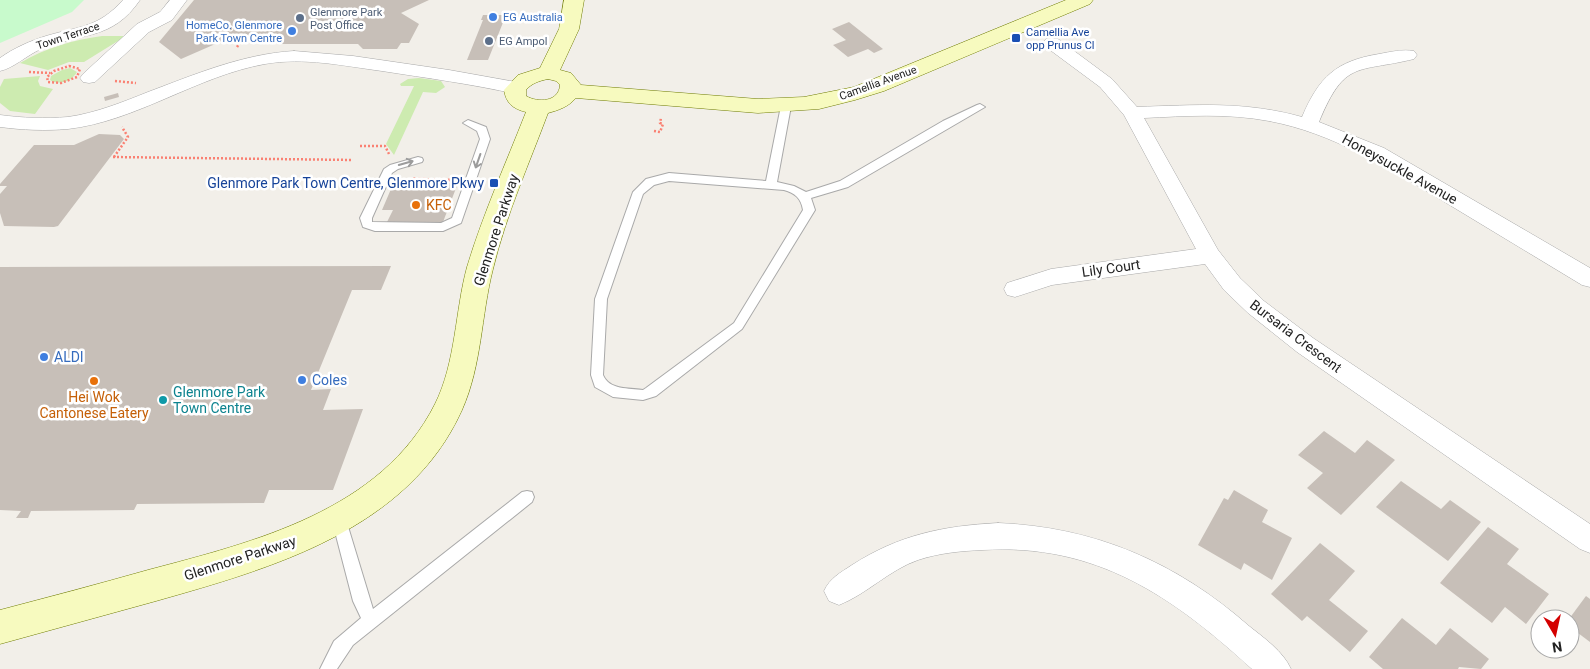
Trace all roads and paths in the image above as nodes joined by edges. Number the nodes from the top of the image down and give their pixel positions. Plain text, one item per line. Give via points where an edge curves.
1 (132, 0) edge
2 (179, 0) edge
3 (574, 0) edge
4 (1083, 0) edge
5 (1052, 44) dead end
6 (1408, 55) dead end
7 (0, 66) edge
8 (26, 72) dead end
9 (548, 73) junction
10 (50, 74) junction
11 (89, 78) dead end
12 (516, 88) junction
13 (571, 92) junction
14 (786, 106) junction
15 (980, 107) dead end
16 (539, 108) junction
17 (663, 111) dead end
18 (1132, 113) junction
19 (0, 120) edge
20 (468, 123) dead end
21 (1309, 124) junction
22 (115, 126) dead end
23 (654, 131) dead end
24 (360, 146) dead end
25 (389, 153) dead end
26 (353, 160) dead end
27 (418, 160) dead end
28 (409, 179) dead end
29 (455, 180) dead end
30 (771, 185) junction
31 (804, 196) junction
32 (1210, 255) junction
33 (1590, 279) edge
34 (1015, 289) dead end
35 (527, 497) dead end
36 (339, 520) junction
37 (1590, 540) edge
38 (839, 591) dead end
39 (370, 621) junction
40 (0, 627) edge
41 (328, 669) edge
42 (1274, 669) edge

1 - 7 street, Town Terrace via 106,24 38,45
2 - 11 street via 166,16 143,28
3 - 9 main road via 573,18
4 - 14 main road, Camellia Avenue via 861,92
5 - 18 street, Bursaria Crescent via 1106,83
6 - 21 street via 1367,61 1339,74 1326,88
8 - 10 path
9 - 12 main road via 525,79
9 - 13 main road via 566,77 570,81
10 - 10 path via 48,82 55,84 73,80 81,71 78,67 69,66
12 - 16 main road via 514,96 521,104
12 - 19 street via 328,58 281,57 240,65 98,117 48,123
13 - 14 main road, Camellia Avenue
13 - 16 main road via 557,104
14 - 30 lane
15 - 31 lane via 844,184
16 - 36 main road, Glenmore Parkway via 481,266 460,370 447,409 421,451 396,478
17 - 23 path via 660,132
18 - 21 street, Honeysuckle Avenue via 1232,110
18 - 32 street, Bursaria Crescent
20 -> 27 lane via 482,130 486,139 457,220 443,228 375,227 367,224 366,218 388,171
21 - 33 street, Honeysuckle Avenue via 1377,153
22 - 26 path via 122,127 128,137 114,157
24 - 25 path via 385,146
28 - 29 path
30 - 31 lane via 791,188
30 - 31 lane via 669,177 650,182 638,192 601,300 597,375 604,387 633,395 652,392 738,326 808,214 809,205
32 - 34 street, Lily Court via 1051,277
32 - 37 street, Bursaria Crescent via 1243,295 1285,331
35 - 39 lane
36 - 39 lane via 353,578
36 - 40 main road, Glenmore Parkway via 288,544 237,562
38 - 42 street via 868,570 920,546 1002,535 1055,540 1111,556 1159,579 1203,606
39 - 41 lane via 340,647

